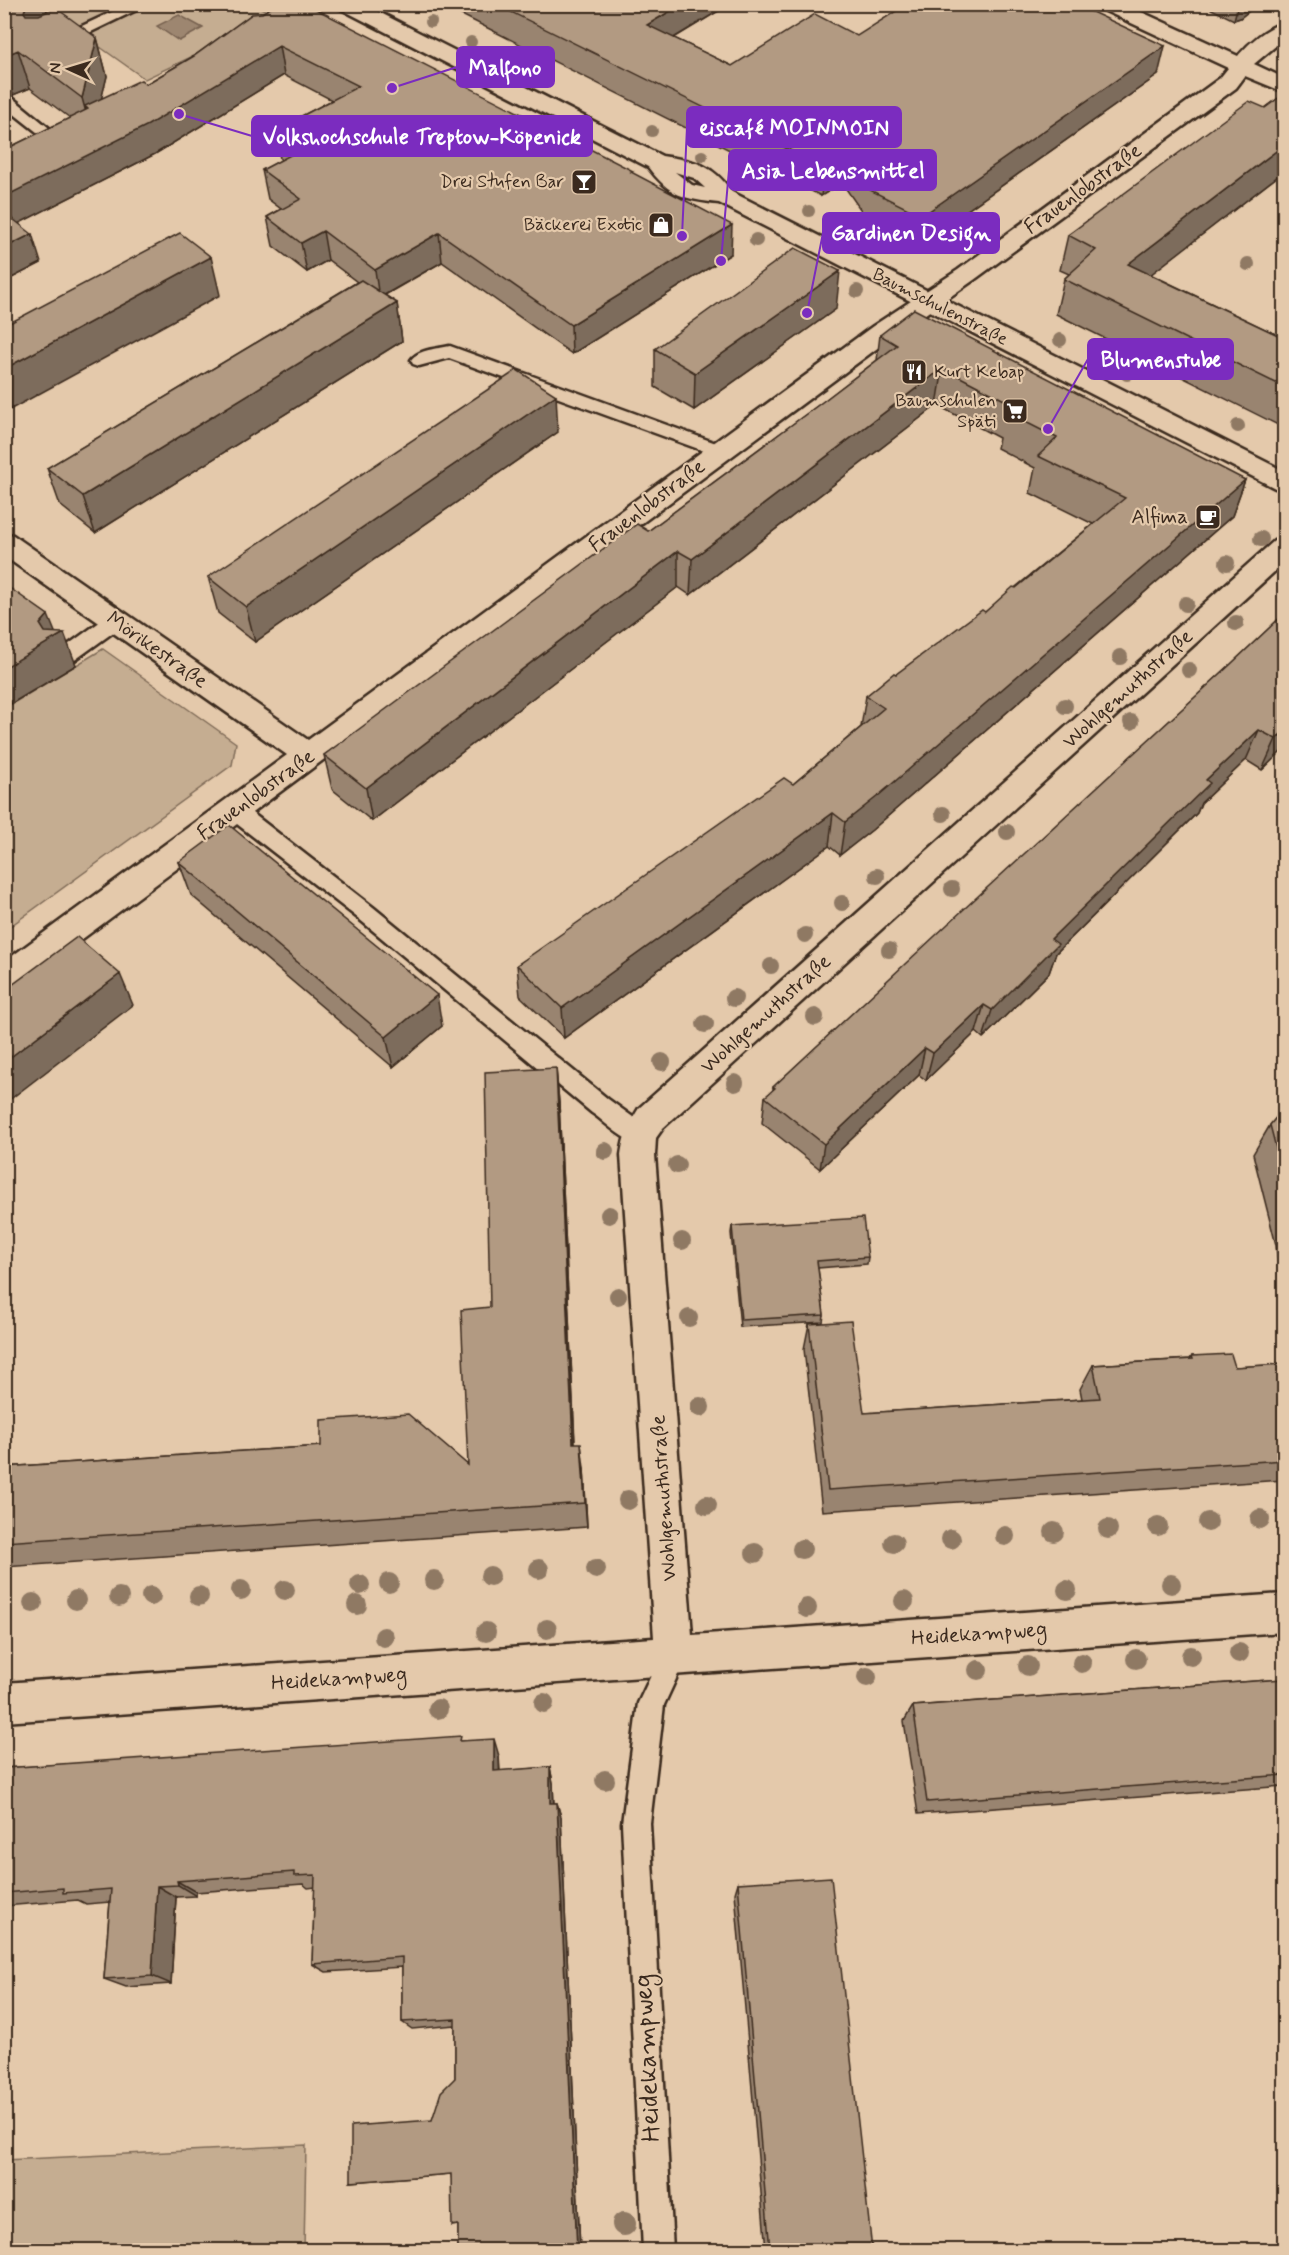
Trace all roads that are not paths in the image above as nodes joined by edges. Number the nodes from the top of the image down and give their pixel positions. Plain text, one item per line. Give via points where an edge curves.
1 (142, 4) edge
2 (346, 4) edge
3 (1106, 4) edge
4 (1284, 29) edge
5 (44, 48) edge
6 (1241, 67) junction
7 (1276, 83) edge
8 (4, 98) edge
9 (4, 168) edge
10 (928, 301) junction
11 (419, 360) dead end
12 (721, 452) junction
13 (1284, 482) edge
14 (4, 542) edge
15 (1284, 548) edge
16 (115, 621) junction
17 (64, 657) dead end
18 (310, 756) junction
19 (235, 811) junction
20 (4, 980) edge
21 (640, 1135) junction
22 (1284, 1613) edge
23 (674, 1655) junction
24 (4, 1703) edge
25 (658, 2250) edge

1 - 5 lane
2 - 10 street, Baumschulenstraße via 656,162 671,184 687,192 724,197
3 - 6 street
4 - 6 street, Frauenlobstraße via 1251,54
6 - 7 street
6 - 10 street, Frauenlobstraße via 1228,83
8 - 9 lane via 57,141
10 - 12 street, Frauenlobstraße
10 - 13 street, Baumschulenstraße
11 - 12 lane via 450,352
12 - 18 street, Frauenlobstraße
14 - 16 street, Mörikestraße
15 - 21 street, Wohlgemuthstraße via 651,1118
16 - 17 lane
16 - 18 street, Mörikestraße
18 - 19 street, Frauenlobstraße
19 - 20 street, Frauenlobstraße
19 - 21 lane
21 - 23 street, Wohlgemuthstraße via 638,1155
22 - 23 street, Heidekampweg
23 - 24 street, Heidekampweg
23 - 25 lane, Heidekampweg via 651,1702 636,1823

